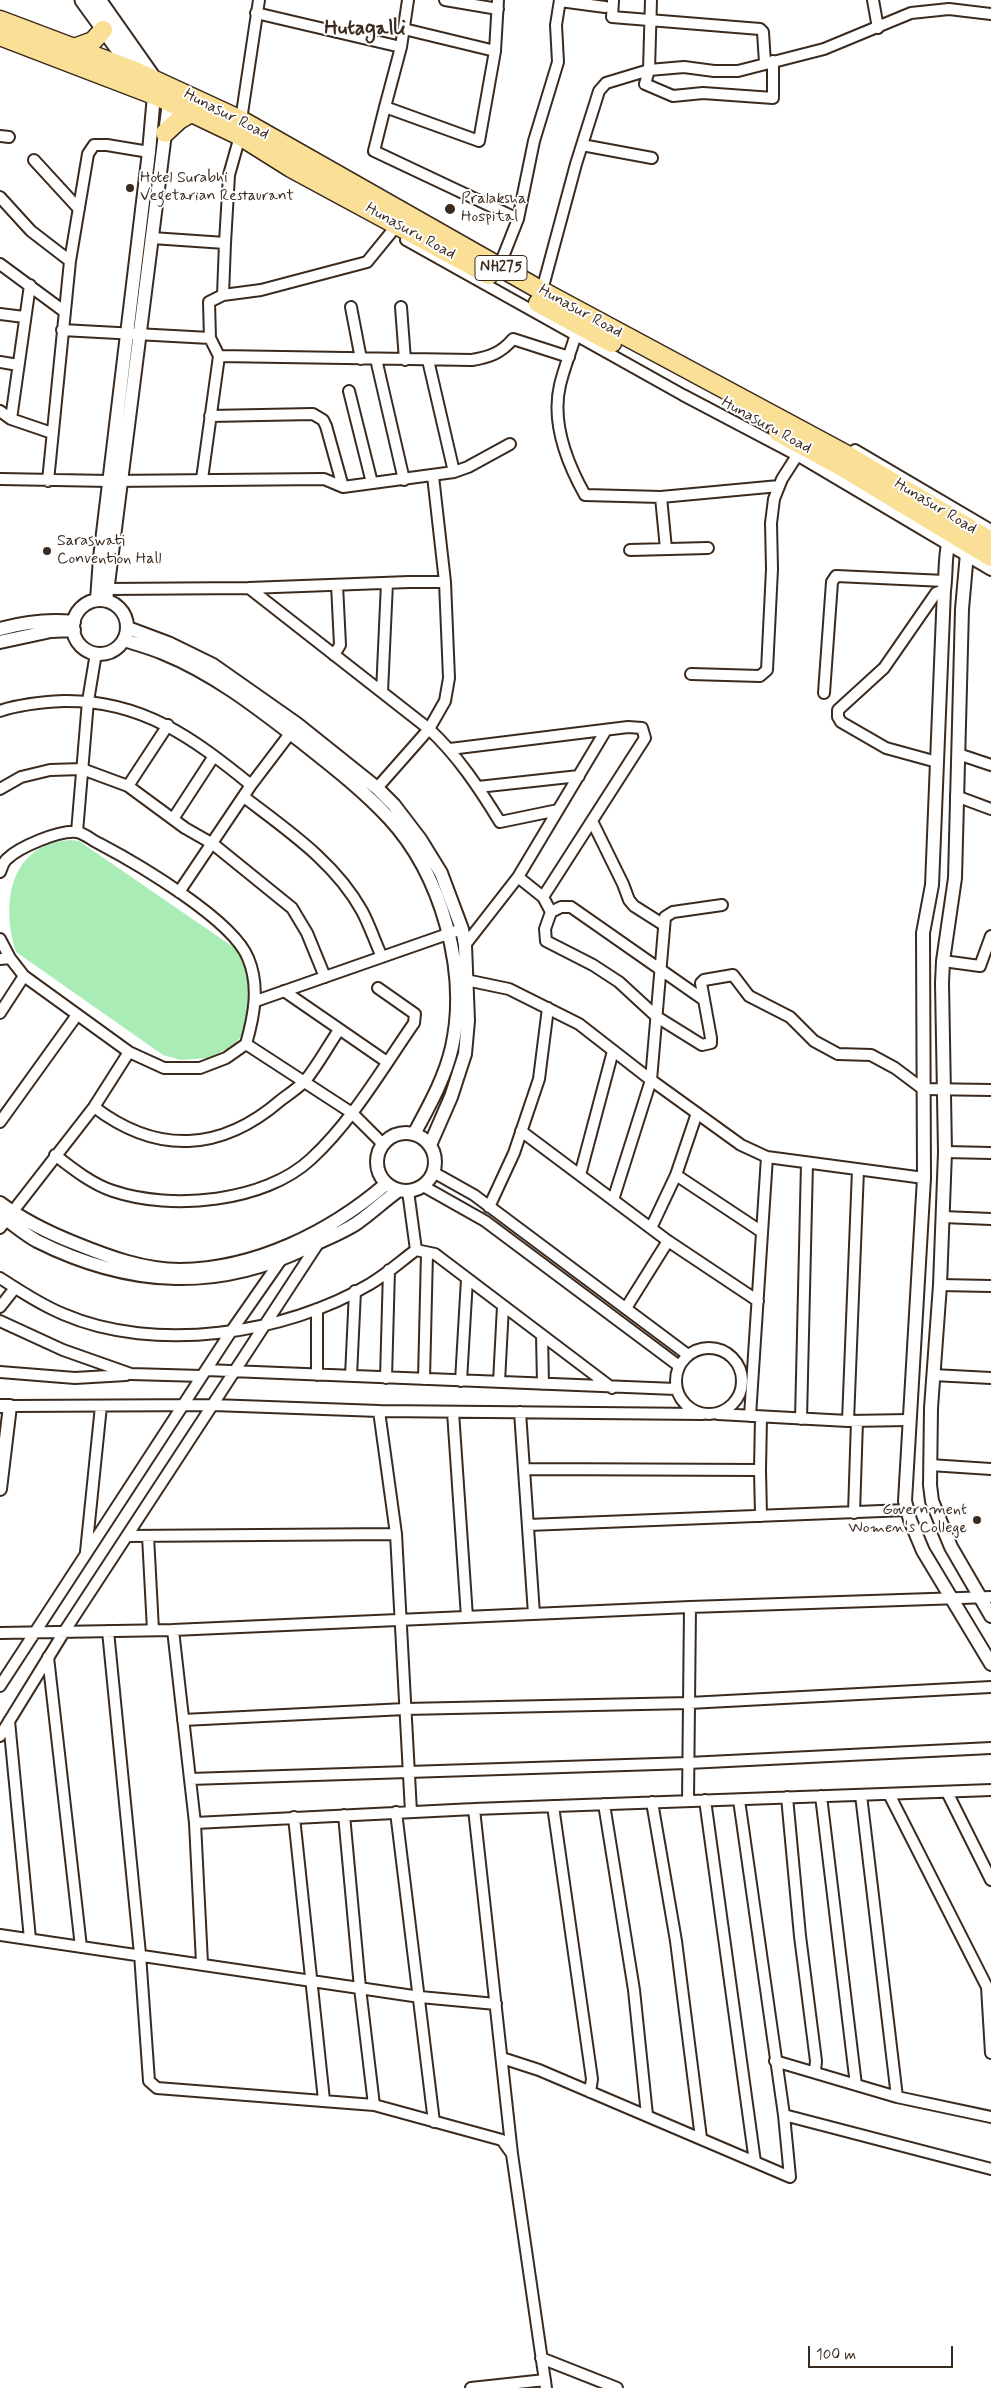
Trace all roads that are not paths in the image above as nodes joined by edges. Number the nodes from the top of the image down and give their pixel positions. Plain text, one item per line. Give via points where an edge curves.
1 (83, 0) edge
2 (98, 0) edge
3 (259, 0) edge
4 (408, 0) edge
5 (445, 0) edge
6 (560, 0) edge
7 (651, 0) edge
8 (873, 0) edge
9 (498, 4) edge
10 (609, 4) edge
11 (256, 13) junction
12 (991, 14) edge
13 (0, 20) edge
14 (651, 21) junction
15 (878, 28) junction
16 (404, 29) junction
17 (103, 30) junction
18 (0, 36) edge
19 (402, 47) junction
20 (74, 48) junction
21 (495, 51) junction
22 (769, 62) junction
23 (648, 70) junction
24 (135, 71) junction
25 (159, 92) junction
26 (386, 107) junction
27 (192, 113) junction
28 (165, 133) junction
29 (240, 133) junction
30 (582, 144) junction
31 (149, 152) junction
32 (652, 158) dead end
33 (34, 160) dead end
34 (0, 197) edge
35 (79, 210) junction
36 (518, 219) junction
37 (395, 229) junction
38 (152, 238) junction
39 (225, 244) junction
40 (70, 261) junction
41 (0, 264) edge
42 (500, 267) junction
43 (30, 285) junction
44 (541, 292) junction
45 (223, 294) junction
46 (351, 307) dead end
47 (401, 307) dead end
48 (65, 312) junction
49 (0, 314) edge
50 (24, 317) junction
51 (62, 330) junction
52 (576, 334) junction
53 (133, 335) junction
54 (210, 338) junction
55 (219, 356) junction
56 (570, 357) junction
57 (362, 359) junction
58 (376, 359) junction
59 (405, 360) junction
60 (428, 360) junction
61 (0, 362) edge
62 (18, 364) junction
63 (349, 391) dead end
64 (0, 412) edge
65 (210, 416) junction
66 (11, 419) junction
67 (52, 433) junction
68 (510, 444) dead end
69 (800, 450) junction
70 (454, 472) junction
71 (433, 476) junction
72 (0, 479) edge
73 (202, 479) junction
74 (404, 480) junction
75 (48, 481) junction
76 (116, 481) junction
77 (372, 483) junction
78 (779, 486) junction
79 (343, 487) junction
80 (661, 497) junction
81 (966, 537) edge
82 (991, 542) edge
83 (708, 548) dead end
84 (666, 549) junction
85 (630, 550) dead end
86 (991, 557) edge
87 (991, 570) edge
88 (387, 582) junction
89 (445, 582) junction
90 (337, 585) junction
91 (944, 585) junction
92 (249, 588) junction
93 (104, 596) junction
94 (74, 626) junction
95 (0, 629) edge
96 (126, 634) junction
97 (0, 642) edge
98 (96, 653) junction
99 (334, 655) junction
100 (691, 674) dead end
101 (382, 692) junction
102 (824, 693) dead end
103 (88, 701) junction
104 (0, 711) edge
105 (168, 725) junction
106 (294, 729) junction
107 (429, 729) junction
108 (606, 730) junction
109 (450, 749) junction
110 (958, 754) junction
111 (214, 756) junction
112 (937, 762) junction
113 (991, 765) edge
114 (82, 769) junction
115 (579, 776) junction
116 (251, 785) junction
117 (128, 786) junction
118 (478, 787) junction
119 (377, 788) junction
120 (0, 789) edge
121 (956, 796) junction
122 (244, 797) junction
123 (991, 809) edge
124 (558, 810) junction
125 (173, 819) junction
126 (592, 821) junction
127 (77, 832) junction
128 (213, 844) junction
129 (3, 858) edge
130 (0, 872) edge
131 (518, 877) junction
132 (179, 892) junction
133 (543, 897) junction
134 (722, 905) dead end
135 (551, 912) junction
136 (664, 925) junction
137 (462, 929) junction
138 (449, 934) junction
139 (991, 936) edge
140 (0, 938) edge
141 (465, 945) junction
142 (382, 957) junction
143 (5, 959) edge
144 (943, 961) junction
145 (661, 971) junction
146 (24, 976) junction
147 (325, 977) junction
148 (461, 979) junction
149 (378, 988) dead end
150 (284, 991) junction
151 (704, 1000) junction
152 (256, 1001) junction
153 (548, 1008) junction
154 (0, 1013) edge
155 (77, 1016) junction
156 (657, 1017) junction
157 (339, 1030) junction
158 (246, 1044) junction
159 (613, 1050) junction
160 (129, 1052) junction
161 (387, 1062) junction
162 (650, 1080) junction
163 (304, 1082) junction
164 (944, 1088) junction
165 (924, 1089) junction
166 (991, 1090) edge
167 (94, 1107) junction
168 (352, 1113) junction
169 (697, 1113) junction
170 (0, 1122) edge
171 (521, 1131) junction
172 (414, 1134) junction
173 (383, 1144) junction
174 (430, 1145) junction
175 (945, 1152) junction
176 (991, 1153) edge
177 (55, 1155) junction
178 (768, 1158) junction
179 (807, 1163) junction
180 (858, 1170) junction
181 (433, 1172) junction
182 (676, 1175) junction
183 (580, 1176) junction
184 (924, 1178) junction
185 (386, 1184) junction
186 (422, 1186) junction
187 (403, 1191) junction
188 (613, 1200) junction
189 (0, 1203) edge
190 (489, 1207) junction
191 (942, 1217) junction
192 (4, 1218) edge
193 (991, 1219) edge
194 (328, 1226) junction
195 (650, 1228) junction
196 (762, 1232) junction
197 (319, 1242) junction
198 (668, 1242) junction
199 (293, 1243) junction
200 (416, 1250) junction
201 (428, 1253) junction
202 (281, 1260) junction
203 (390, 1270) junction
204 (0, 1278) edge
205 (467, 1279) junction
206 (940, 1285) junction
207 (991, 1286) edge
208 (15, 1288) junction
209 (355, 1291) junction
210 (758, 1301) junction
211 (503, 1306) junction
212 (0, 1307) edge
213 (626, 1308) junction
214 (317, 1309) junction
215 (0, 1321) edge
216 (262, 1326) junction
217 (230, 1333) junction
218 (542, 1335) junction
219 (688, 1355) junction
220 (679, 1366) junction
221 (234, 1371) junction
222 (0, 1372) edge
223 (204, 1373) junction
224 (131, 1374) junction
225 (317, 1374) junction
226 (933, 1375) junction
227 (351, 1376) junction
228 (386, 1378) junction
229 (991, 1378) edge
230 (424, 1379) junction
231 (461, 1381) junction
232 (499, 1382) junction
233 (543, 1384) junction
234 (612, 1388) junction
235 (676, 1389) junction
236 (213, 1405) junction
237 (5, 1406) edge
238 (101, 1406) junction
239 (182, 1406) junction
240 (379, 1411) junction
241 (453, 1412) junction
242 (520, 1412) junction
243 (703, 1414) junction
244 (717, 1414) junction
245 (750, 1416) junction
246 (761, 1417) junction
247 (801, 1419) junction
248 (910, 1420) junction
249 (852, 1421) junction
250 (930, 1465) junction
251 (524, 1469) junction
252 (991, 1469) edge
253 (760, 1470) junction
254 (0, 1488) edge
255 (907, 1510) junction
256 (854, 1513) junction
257 (761, 1516) junction
258 (528, 1525) junction
259 (396, 1534) junction
260 (127, 1536) junction
261 (148, 1536) junction
262 (85, 1555) junction
263 (953, 1598) junction
264 (986, 1598) edge
265 (690, 1607) junction
266 (534, 1614) junction
267 (991, 1616) edge
268 (467, 1617) junction
269 (401, 1620) junction
270 (153, 1630) junction
271 (173, 1630) junction
272 (108, 1631) junction
273 (64, 1632) junction
274 (0, 1633) edge
275 (34, 1634) junction
276 (48, 1657) junction
277 (991, 1664) edge
278 (0, 1686) edge
279 (991, 1687) edge
280 (689, 1703) junction
281 (405, 1709) junction
282 (183, 1720) junction
283 (9, 1721) junction
284 (0, 1736) edge
285 (991, 1748) edge
286 (688, 1763) junction
287 (409, 1772) junction
288 (190, 1779) junction
289 (991, 1790) edge
290 (947, 1792) junction
291 (889, 1794) junction
292 (861, 1795) junction
293 (821, 1796) junction
294 (787, 1798) junction
295 (705, 1800) junction
296 (739, 1800) junction
297 (688, 1801) junction
298 (652, 1802) junction
299 (604, 1804) junction
300 (553, 1806) junction
301 (474, 1808) junction
302 (396, 1812) junction
303 (411, 1812) junction
304 (344, 1815) junction
305 (294, 1817) junction
306 (195, 1823) junction
307 (991, 1880) edge
308 (0, 1935) edge
309 (30, 1939) junction
310 (81, 1947) junction
311 (140, 1954) junction
312 (202, 1963) junction
313 (311, 1980) junction
314 (360, 1988) junction
315 (420, 1997) junction
316 (496, 2004) junction
317 (991, 2053) edge
318 (502, 2058) junction
319 (774, 2061) junction
320 (815, 2071) junction
321 (856, 2085) junction
322 (590, 2092) junction
323 (897, 2097) junction
324 (324, 2100) junction
325 (374, 2105) junction
326 (647, 2115) junction
327 (784, 2115) junction
328 (991, 2117) edge
329 (434, 2122) junction
330 (701, 2138) junction
331 (512, 2154) junction
332 (755, 2162) junction
333 (991, 2169) edge
334 (541, 2358) junction
335 (545, 2384) edge
336 (471, 2388) edge
337 (617, 2388) edge

1 - 17 main road
2 - 25 main road
3 - 11 street
4 - 16 street
5 - 9 street
6 - 10 street
6 - 36 street via 556,25 558,62 534,141
7 - 14 street
8 - 15 street
9 - 21 street
10 - 14 street via 612,17
11 - 19 street
11 - 29 street
12 - 15 street via 949,9 911,13
13 - 20 highway, Hunasur Road / NH275
14 - 22 street via 760,29
14 - 23 street
15 - 22 street via 824,49
16 - 19 street
16 - 21 street
17 - 20 highway via 93,41
17 - 24 main road
18 - 25 highway, Hunasuru Road / NH275
19 - 26 street
20 - 24 highway, Hunasur Road / NH275
21 - 26 street via 479,141
22 - 23 street via 738,71 684,67
22 - 23 street via 774,98 703,93 673,96 645,84
23 - 30 street via 606,83 599,91
24 - 25 highway, Hunasur Road / NH275
25 - 27 highway, Hunasuru Road / NH275
25 - 28 street
25 - 29 highway, Hunasur Road / NH275
25 - 31 street
26 - 36 street via 374,151
27 - 28 highway
27 - 29 highway, Hunasuru Road / NH275
28 - 38 street
29 - 37 highway, Hunasuru Road / NH275 via 291,168
29 - 39 street via 229,175
29 - 42 highway, Hunasur Road / NH275
30 - 32 street
30 - 44 street
31 - 35 street via 107,144 94,145 88,154
31 - 53 street
33 - 35 street
34 - 40 street via 30,231
35 - 40 street
36 - 42 street
37 - 44 highway, Hunasuru Road / NH275
37 - 45 street via 366,262 261,290
37 - 52 street
38 - 39 street
38 - 53 street
39 - 45 street
40 - 48 street
41 - 43 street
42 - 44 highway, Hunasur Road / NH275
43 - 48 street
43 - 50 street
44 - 69 highway, Hunasuru Road / NH275
44 - 81 highway, Hunasur Road / NH275 via 849,456
44 - 81 street via 871,459
45 - 54 street via 209,302
46 - 57 street
47 - 59 street
48 - 51 street
49 - 50 street
50 - 62 street
51 - 53 street
51 - 67 street
52 - 56 street
52 - 69 street via 683,395
53 - 54 street
53 - 76 street
54 - 55 street
55 - 57 street
55 - 65 street
56 - 60 street via 513,339 504,350 490,358
56 - 80 street via 559,386 557,419 573,474 585,495
57 - 58 street
58 - 59 street
58 - 74 street
59 - 60 street
60 - 70 street
61 - 62 street
62 - 66 street
63 - 77 street
64 - 66 street
65 - 73 street
65 - 79 street via 312,414 323,420 326,426
66 - 67 street
67 - 75 street
68 - 70 street
69 - 78 street
69 - 81 highway, Hunasuru Road / NH275
70 - 71 street
71 - 74 street
71 - 89 street
72 - 75 street
73 - 76 street
73 - 79 street via 324,479
74 - 77 street
75 - 76 street
76 - 93 street
77 - 79 street
78 - 80 street
78 - 100 street via 771,524 767,670 760,676
80 - 84 street
81 - 82 highway, Hunasur Road / NH275
81 - 86 highway, Hunasuru Road / NH275
81 - 87 street
81 - 91 street
81 - 110 street
83 - 84 street
84 - 85 street
88 - 89 street
88 - 90 street
88 - 101 street
89 - 107 street via 449,678 445,701
90 - 92 street
90 - 99 street via 340,645
91 - 102 street via 836,576 832,582
91 - 112 street
91 - 112 street via 884,668 838,710 841,722 886,748
92 - 93 street
92 - 99 street
93 - 94 street via 82,607
93 - 96 street via 121,609
94 - 95 street via 49,620
94 - 97 street
94 - 98 street via 81,646
96 - 98 street via 112,651
96 - 106 street via 168,642 213,665
98 - 103 street
99 - 101 street
101 - 107 street
103 - 104 street via 51,702
103 - 105 street via 128,708
103 - 114 street
105 - 111 street
105 - 117 street
106 - 116 street
106 - 119 street
106 - 138 street via 388,817 412,847 428,875
107 - 109 street
107 - 119 street
108 - 109 street
108 - 115 street
108 - 126 street via 642,728 646,738
109 - 118 street
110 - 113 street
110 - 121 street
111 - 116 street
111 - 125 street
112 - 165 street via 932,885 923,934
114 - 117 street
114 - 120 street via 50,770 21,777
114 - 127 street
115 - 118 street
115 - 124 street
116 - 122 street
117 - 125 street
118 - 124 street via 500,822
119 - 137 street via 399,812 441,873
121 - 123 street
121 - 144 street via 955,878
122 - 128 street
122 - 142 street via 316,853 340,880 361,910
124 - 131 street
125 - 128 street
126 - 133 street
126 - 136 street via 629,900
127 - 129 street via 58,834
127 - 132 street
128 - 132 street
128 - 147 street via 292,908 307,933
129 - 130 street
131 - 133 street
131 - 141 street
132 - 152 street via 240,943 249,960
133 - 135 street
134 - 136 street via 673,912 665,917
135 - 145 street via 571,907
135 - 156 street via 545,928 546,941 619,982
136 - 145 street
137 - 138 street
137 - 141 street
138 - 142 street
138 - 148 street
139 - 144 street via 980,966
140 - 143 street
141 - 148 street
142 - 147 street
143 - 146 street
144 - 164 street
145 - 151 street
145 - 156 street
146 - 154 street
146 - 155 street
147 - 150 street
148 - 153 street via 509,989
148 - 172 street via 452,1048 437,1090
148 - 174 street via 468,1021 465,1054
149 - 161 street via 414,1014 414,1023
150 - 152 street
150 - 157 street
151 - 156 street via 711,1038 707,1045
151 - 165 street via 701,983 704,980 733,976 749,996 790,1017 814,1041 838,1054 871,1055
152 - 158 street
153 - 159 street via 579,1024
153 - 171 street via 539,1078
155 - 160 street
155 - 170 street
156 - 162 street
157 - 161 street
157 - 163 street
158 - 160 street via 226,1058 200,1068 164,1068
158 - 163 street
159 - 162 street
159 - 183 street
160 - 167 street
161 - 168 street
162 - 169 street
162 - 188 street
163 - 167 street via 266,1114 230,1134 189,1142 152,1138 114,1122
163 - 168 street
164 - 165 street
164 - 166 street
164 - 175 street
165 - 184 street
167 - 177 street
168 - 173 street
168 - 177 street via 309,1160 280,1180 208,1201 176,1202 113,1191 84,1176
169 - 178 street via 741,1145
169 - 182 street
171 - 183 street
171 - 190 street
172 - 173 street via 403,1132
172 - 174 street
173 - 185 street via 376,1160
174 - 181 street via 434,1154
175 - 176 street
175 - 191 street
177 - 192 street
178 - 179 street
178 - 196 street
179 - 180 street
179 - 247 street
180 - 184 street
180 - 249 street
181 - 186 street
181 - 190 street
182 - 195 street
182 - 196 street
183 - 188 street
184 - 248 street
185 - 187 street
185 - 194 street
186 - 187 street
186 - 220 street via 485,1221
187 - 197 street via 356,1224
187 - 200 street
188 - 195 street
189 - 192 street
190 - 213 street
191 - 193 street
191 - 206 street
192 - 199 street via 111,1258 179,1270 249,1259
192 - 202 street via 36,1240 79,1259 142,1277 213,1277
194 - 197 street
194 - 199 street
195 - 198 street
196 - 210 street
197 - 202 street
197 - 216 street
198 - 210 street
198 - 213 street
199 - 202 street
200 - 201 street
200 - 203 street
201 - 205 street via 435,1254
201 - 230 street
202 - 217 street
203 - 209 street
203 - 228 street
204 - 208 street
205 - 211 street
205 - 231 street
206 - 207 street
206 - 226 street
208 - 212 street
208 - 217 street via 63,1314 118,1331 179,1336
209 - 214 street
209 - 227 street
210 - 245 street
211 - 218 street
211 - 232 street
213 - 219 street
214 - 216 street
214 - 225 street
215 - 224 street via 63,1350
216 - 217 street
216 - 221 street
217 - 223 street
218 - 233 street
218 - 234 street
219 - 220 street
219 - 244 street via 700,1349 726,1352 742,1373 743,1386 738,1398
220 - 235 street
221 - 223 street
221 - 225 street
221 - 236 street
222 - 224 street via 75,1378
223 - 224 street
223 - 239 street
225 - 227 street
226 - 229 street
226 - 250 street
227 - 228 street
228 - 230 street
230 - 231 street
231 - 232 street
232 - 233 street
233 - 234 street
234 - 235 street
235 - 243 street via 686,1405
236 - 239 street
236 - 240 street
236 - 260 street
237 - 238 street
237 - 254 street
238 - 239 street
238 - 262 street
239 - 262 street
240 - 241 street
240 - 259 street
241 - 242 street
241 - 268 street
242 - 243 street
242 - 251 street
243 - 244 street
244 - 245 street
245 - 246 street
246 - 247 street
246 - 253 street
247 - 249 street
248 - 249 street
248 - 255 street via 905,1487
249 - 256 street
250 - 252 street
250 - 264 street via 932,1502 938,1519 951,1547
251 - 253 street
251 - 258 street
253 - 257 street
255 - 256 street
255 - 263 street via 923,1550
256 - 257 street
257 - 258 street
258 - 266 street
259 - 261 street
259 - 269 street
260 - 261 street
260 - 273 street
261 - 270 street
262 - 275 street
263 - 264 street
263 - 265 street
263 - 277 street
264 - 267 street
265 - 266 street
265 - 280 street
266 - 268 street
268 - 269 street
269 - 271 street
269 - 281 street
270 - 271 street
270 - 272 street
271 - 282 street
272 - 273 street
272 - 311 street
273 - 275 street
273 - 276 street
274 - 275 street
275 - 278 street
276 - 283 street
276 - 310 street
279 - 280 street
280 - 281 street
280 - 286 street
281 - 282 street
281 - 287 street
282 - 288 street
283 - 284 street
283 - 309 street
285 - 286 street
286 - 287 street
286 - 297 street
287 - 288 street
287 - 303 street
288 - 306 street
289 - 290 street
290 - 291 street
290 - 307 street
291 - 292 street
291 - 317 street via 987,1987
292 - 293 street
292 - 323 street
293 - 294 street
293 - 321 street
294 - 296 street
294 - 320 street
295 - 296 street
295 - 297 street
295 - 332 street
296 - 319 street
297 - 298 street
298 - 299 street
298 - 330 street via 676,1941
299 - 300 street
299 - 326 street via 634,1990
300 - 301 street
300 - 322 street via 592,2079
301 - 303 street
301 - 316 street
302 - 303 street
302 - 304 street
302 - 315 street
304 - 305 street
304 - 314 street
305 - 306 street
305 - 313 street
306 - 312 street
308 - 309 street
309 - 310 street
310 - 311 street
311 - 312 street
311 - 324 street via 148,2075 153,2085 157,2088
312 - 313 street
313 - 314 street
313 - 324 street
314 - 315 street
314 - 325 street
315 - 316 street
315 - 329 street
316 - 318 street
318 - 322 street
318 - 331 street
319 - 320 street
319 - 327 street
320 - 321 street
321 - 323 street
322 - 326 street
323 - 328 street
324 - 325 street
325 - 329 street
326 - 330 street
327 - 332 street via 790,2176
327 - 333 street
329 - 331 street via 502,2140
330 - 332 street
331 - 334 street
334 - 335 street
334 - 337 street
335 - 336 street

